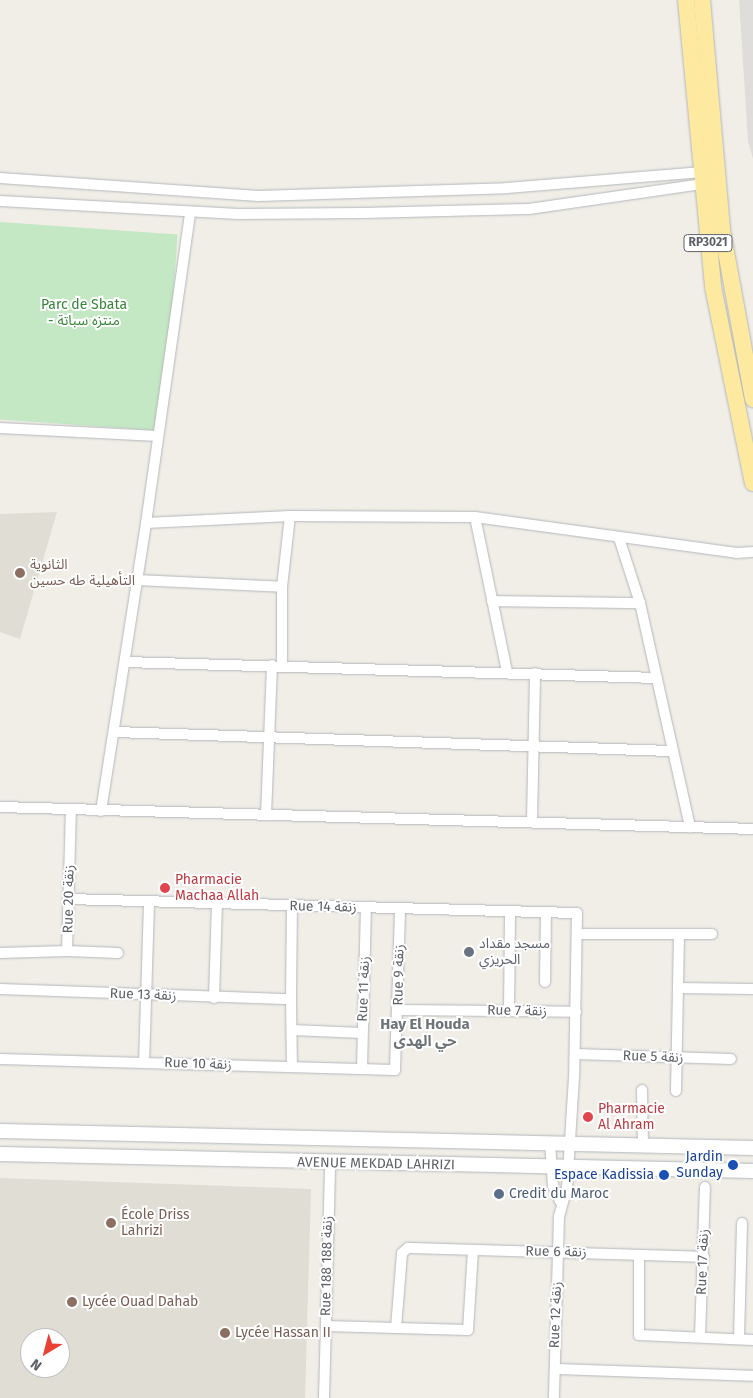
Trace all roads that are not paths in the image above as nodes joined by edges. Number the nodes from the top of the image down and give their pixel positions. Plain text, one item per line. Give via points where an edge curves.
1 (686, 0) edge
2 (702, 0) edge
3 (0, 178) edge
4 (702, 178) junction
5 (0, 201) edge
6 (190, 212) junction
7 (753, 399) edge
8 (0, 428) edge
9 (158, 436) junction
10 (753, 483) edge
11 (290, 516) junction
12 (475, 518) junction
13 (146, 523) junction
14 (619, 538) junction
15 (753, 552) edge
16 (737, 553) junction
17 (753, 560) edge
18 (136, 580) junction
19 (282, 587) junction
20 (492, 601) junction
21 (640, 603) junction
22 (125, 662) junction
23 (277, 665) junction
24 (507, 672) junction
25 (535, 673) junction
26 (657, 678) junction
27 (115, 732) junction
28 (269, 735) junction
29 (533, 748) junction
30 (670, 751) junction
31 (0, 807) edge
32 (71, 809) junction
33 (101, 811) junction
34 (266, 815) junction
35 (532, 820) junction
36 (690, 827) junction
37 (753, 829) edge
38 (68, 899) junction
39 (149, 902) junction
40 (217, 905) junction
41 (292, 907) junction
42 (366, 908) junction
43 (400, 909) junction
44 (510, 912) junction
45 (546, 912) junction
46 (578, 934) junction
47 (679, 934) junction
48 (712, 934) dead end
49 (67, 951) junction
50 (0, 952) edge
51 (118, 953) dead end
52 (545, 982) dead end
53 (678, 988) junction
54 (0, 989) edge
55 (753, 989) edge
56 (146, 995) junction
57 (214, 998) junction
58 (288, 999) junction
59 (398, 1010) junction
60 (509, 1011) junction
61 (576, 1012) junction
62 (292, 1030) junction
63 (362, 1033) junction
64 (575, 1054) junction
65 (677, 1057) junction
66 (0, 1059) edge
67 (731, 1059) dead end
68 (144, 1063) junction
69 (292, 1067) junction
70 (362, 1069) junction
71 (395, 1070) joint
72 (642, 1090) dead end
73 (676, 1091) dead end
74 (0, 1131) edge
75 (550, 1143) junction
76 (570, 1144) junction
77 (642, 1145) junction
78 (753, 1148) edge
79 (0, 1154) edge
80 (330, 1164) junction
81 (551, 1167) junction
82 (568, 1168) junction
83 (753, 1171) edge
84 (705, 1187) dead end
85 (560, 1201) junction
86 (742, 1223) dead end
87 (473, 1251) junction
88 (558, 1252) junction
89 (639, 1255) junction
90 (704, 1257) junction
91 (326, 1326) junction
92 (396, 1328) junction
93 (700, 1337) junction
94 (739, 1338) junction
95 (753, 1340) edge
96 (555, 1369) junction
97 (753, 1376) edge
98 (324, 1398) edge
99 (554, 1398) edge

1 - 4 highway, RP3021
2 - 7 highway, RP3021 via 722,230
3 - 4 street via 258,196
4 - 6 street via 530,209
4 - 10 highway, RP3021 via 713,287
5 - 6 street
6 - 9 street
8 - 9 street
9 - 13 street
11 - 12 street
11 - 13 street
11 - 19 street
12 - 14 street
12 - 20 street
13 - 18 street
14 - 16 street
14 - 21 street
15 - 16 street
16 - 17 street
18 - 19 street
18 - 22 street
19 - 23 street
20 - 21 street
20 - 24 street
21 - 26 street
22 - 23 street
22 - 27 street
23 - 24 street
23 - 28 street
24 - 25 street
25 - 26 street
25 - 29 street
26 - 30 street
27 - 28 street
27 - 33 street
28 - 29 street
28 - 34 street
29 - 30 street
29 - 35 street
30 - 36 street
31 - 32 street
32 - 33 street
32 - 38 street, Rue 20 زنقة
33 - 34 street
34 - 35 street
35 - 36 street
36 - 37 street
38 - 39 street, Rue 14 زنقة
38 - 49 street, Rue 20 زنقة
39 - 40 street, Rue 14 زنقة
39 - 56 street
40 - 41 street, Rue 14 زنقة
40 - 57 street
41 - 42 street, Rue 14 زنقة
41 - 58 street
42 - 43 street, Rue 14 زنقة
42 - 63 street, Rue 11 زنقة
43 - 44 street, Rue 14 زنقة
43 - 59 street, Rue 9 زنقة
44 - 45 street, Rue 14 زنقة
44 - 60 street
45 - 46 street, Rue 14 زنقة via 578,914
45 - 52 street
46 - 47 street
46 - 61 street
47 - 48 street
47 - 53 street
49 - 50 street, Rue 20 زنقة
49 - 51 street
53 - 55 street
53 - 65 street
54 - 56 street, Rue 13 زنقة
56 - 57 street, Rue 13 زنقة
56 - 68 street
57 - 58 street, Rue 13 زنقة
58 - 62 street
59 - 60 street, Rue 7 زنقة
59 - 71 street, Rue 9 زنقة
60 - 61 street, Rue 7 زنقة
61 - 64 street
62 - 63 street
62 - 69 street
63 - 70 street, Rue 11 زنقة
64 - 65 street, Rue 5 زنقة
64 - 76 street
65 - 67 street, Rue 5 زنقة
65 - 73 street
66 - 68 street, Rue 10 زنقة
68 - 69 street, Rue 10 زنقة
69 - 70 street, Rue 10 زنقة
70 - 71 street, Rue 10 زنقة
72 - 77 street
74 - 75 main road, AVENUE MEKDAD LAHRIZI
75 - 76 main road, AVENUE MEKDAD LAHRIZI
75 - 81 street, Rue 12 زنقة
76 - 77 main road, AVENUE MEKDAD LAHRIZI
76 - 82 street, Rue 12 زنقة
77 - 78 main road, AVENUE MEKDAD LAHRIZI
79 - 80 main road, AVENUE MEKDAD LAHRIZI
80 - 81 main road, AVENUE MEKDAD LAHRIZI
80 - 91 street, Rue 188 زنقة 188
81 - 82 main road, AVENUE MEKDAD LAHRIZI
81 - 85 street, Rue 12 زنقة via 553,1186
82 - 83 main road, AVENUE MEKDAD LAHRIZI
82 - 85 street, Rue 12 زنقة
84 - 90 street, Rue 17 زنقة
85 - 88 street, Rue 12 زنقة
86 - 94 street
87 - 88 street, Rue 6 زنقة
87 - 92 street, Rue 6 زنقة via 408,1248 402,1253
87 - 92 street via 470,1329
88 - 89 street, Rue 6 زنقة
88 - 96 street, Rue 12 زنقة
89 - 90 street, Rue 6 زنقة
89 - 93 street via 638,1334
90 - 93 street, Rue 17 زنقة
91 - 92 street
91 - 98 street, Rue 188 زنقة 188
93 - 94 street
94 - 95 street
96 - 97 street
96 - 99 street, Rue 12 زنقة

